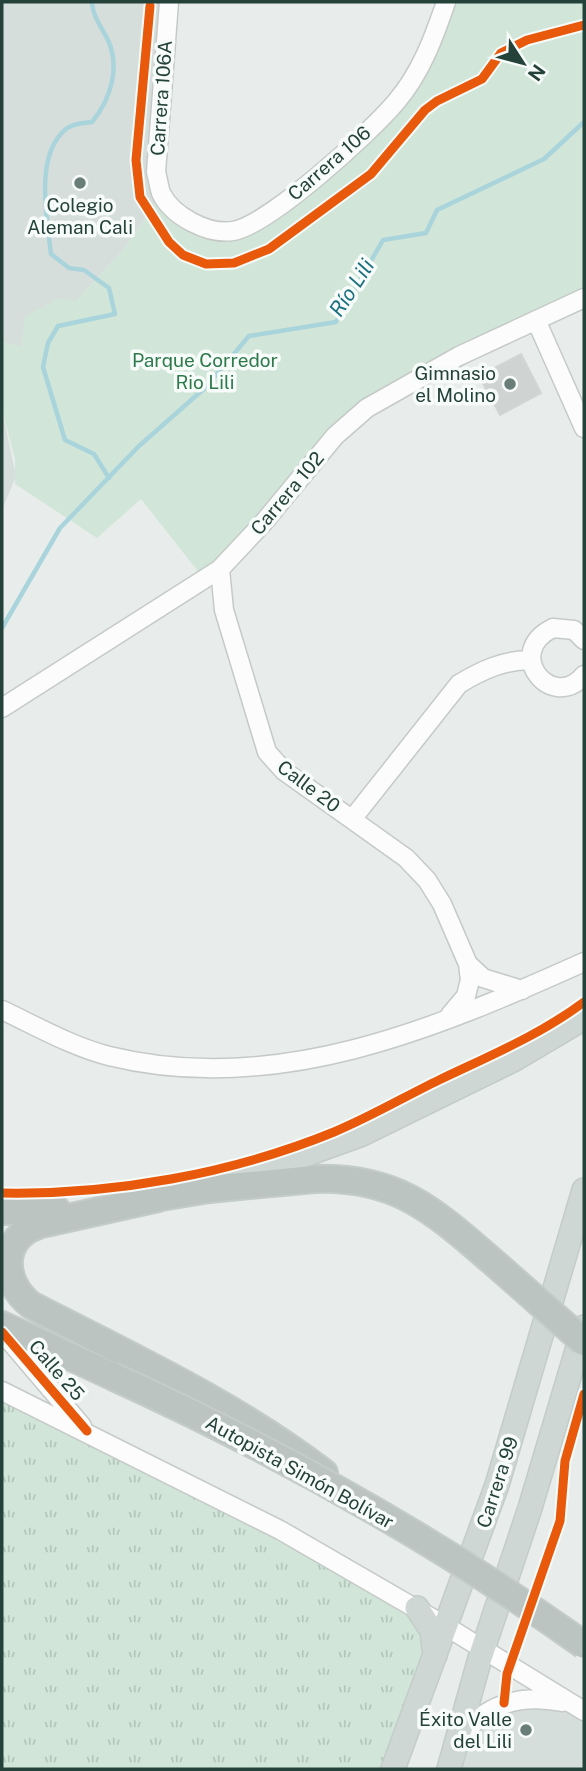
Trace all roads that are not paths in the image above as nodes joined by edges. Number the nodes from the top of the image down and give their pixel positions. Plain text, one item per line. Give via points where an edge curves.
1 (169, 2) edge
2 (446, 2) edge
3 (162, 194) joint
4 (584, 298) edge
5 (536, 320) junction
6 (584, 428) edge
7 (220, 569) junction
8 (584, 640) edge
9 (531, 660) junction
10 (584, 675) edge
11 (2, 708) edge
12 (353, 818) junction
13 (584, 962) edge
14 (468, 964) junction
15 (522, 990) junction
16 (2, 1010) edge
17 (584, 1018) edge
18 (444, 1020) junction
19 (209, 1189) junction
20 (584, 1190) edge
21 (159, 1198) junction
22 (2, 1211) edge
23 (2, 1325) edge
24 (584, 1327) edge
25 (2, 1332) edge
26 (584, 1342) edge
27 (118, 1364) junction
28 (2, 1391) edge
29 (87, 1431) junction
30 (417, 1608) junction
31 (447, 1627) junction
32 (584, 1645) edge
33 (483, 1649) junction
34 (435, 1656) junction
35 (582, 1710) edge
36 (451, 1761) edge
37 (393, 1769) edge

1 - 3 street, Carrera 106A via 156,172
2 - 3 street, Carrera 106 via 419,69 397,102 277,208 248,226 213,230 191,222
4 - 5 street, Carrera 102
5 - 6 street
5 - 7 street, Carrera 102 via 459,356 367,408 335,436
7 - 11 street, Carrera 102
7 - 12 street, Calle 20 via 224,610 267,752 284,771
8 - 9 street via 574,630 553,628 536,640
9 - 10 street via 537,675 550,685 566,687
9 - 12 street via 513,660 480,671 459,684
12 - 14 street, Calle 20 via 427,880
13 - 15 street
14 - 15 street via 483,978
14 - 18 street, Calle 20 via 467,996
15 - 18 street
16 - 18 street via 108,1055 171,1067 223,1069 297,1064 355,1052
17 - 19 main road via 522,1055 360,1135
19 - 21 highway
19 - 26 highway, bridge via 314,1179 366,1182 393,1189 445,1220
20 - 31 main road, Carrera 99 via 497,1485
21 - 22 highway
21 - 27 highway via 32,1226 14,1239 7,1253 9,1284 23,1299
23 - 27 highway, Autopista Simón Bolívar
24 - 33 main road, Carrera 99
25 - 29 street, Calle 25
27 - 32 highway, Autopista Simón Bolívar, bridge via 356,1498
28 - 29 street, Calle 25
29 - 30 street, Calle 25 via 280,1530
30 - 31 street, Calle 25
30 - 34 main road via 432,1631
31 - 33 street, Calle 25
31 - 34 main road, Carrera 99
33 - 35 street, Calle 25
33 - 36 main road, Carrera 99
34 - 37 main road, Carrera 99
35 - 36 street via 533,1697 504,1703 473,1723

